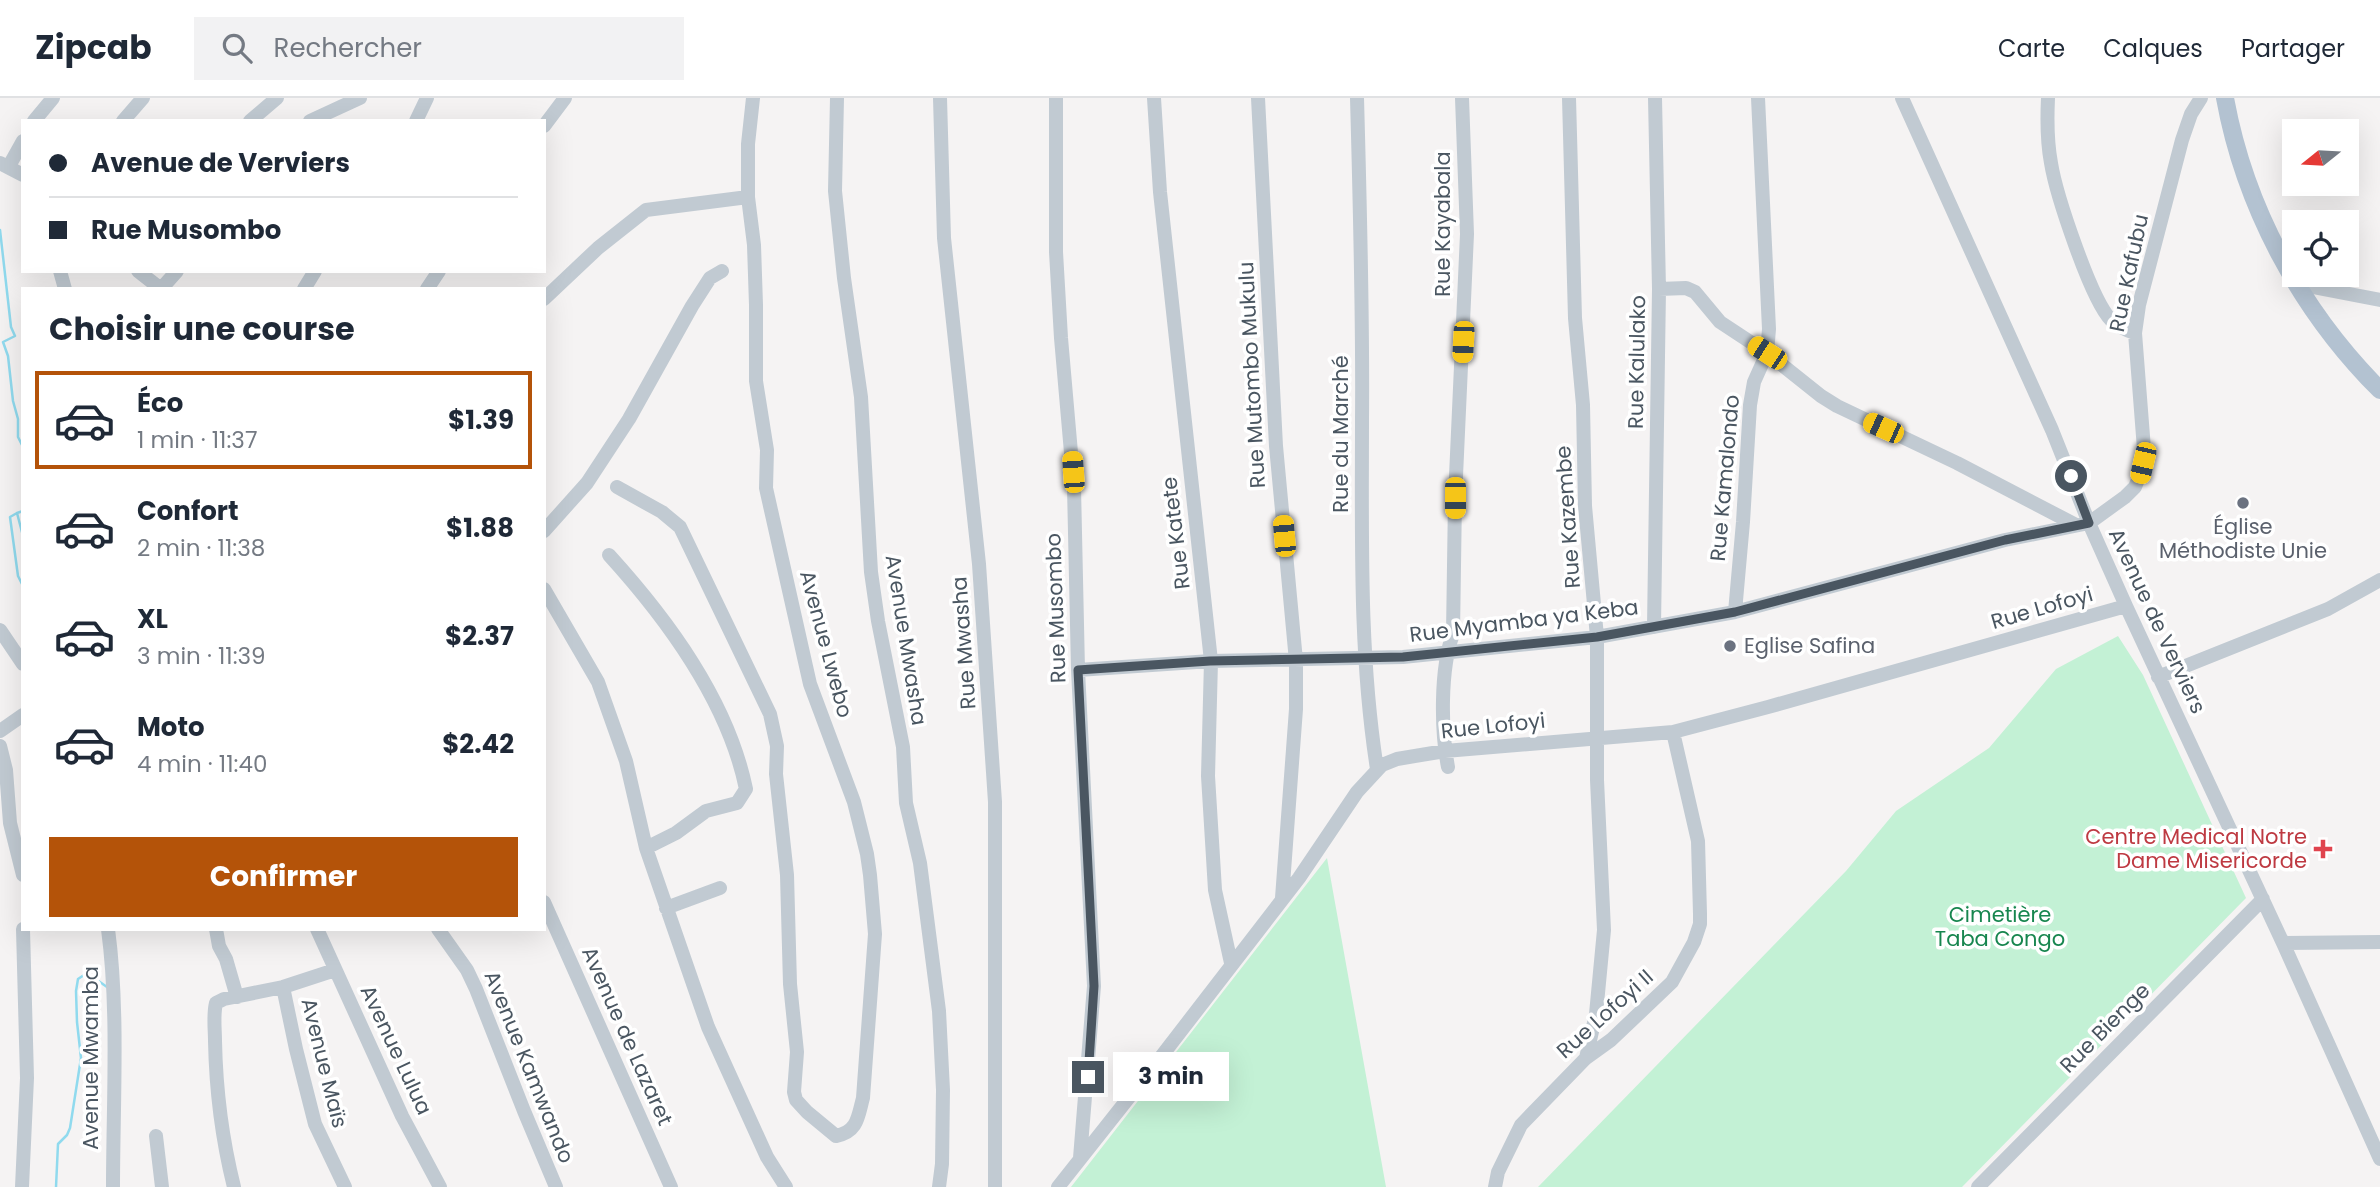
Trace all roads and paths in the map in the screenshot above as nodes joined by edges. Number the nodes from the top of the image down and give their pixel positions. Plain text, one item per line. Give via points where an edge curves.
1 (143, 98) edge
2 (276, 98) edge
3 (360, 98) edge
4 (427, 98) edge
5 (565, 98) edge
6 (753, 98) edge
7 (837, 98) edge
8 (940, 98) edge
9 (1056, 98) edge
10 (1154, 98) edge
11 (1258, 98) edge
12 (1357, 98) edge
13 (1462, 98) edge
14 (1569, 98) edge
15 (1655, 98) edge
16 (1758, 98) edge
17 (1902, 98) edge
18 (2048, 98) edge
19 (2201, 98) edge
20 (2225, 98) edge
21 (125, 119) edge
22 (252, 119) edge
23 (314, 119) edge
24 (417, 119) edge
25 (546, 123) edge
26 (21, 143) edge
27 (3, 164) edge
28 (21, 174) edge
29 (748, 197) junction
30 (2282, 256) edge
31 (722, 271) dead end
32 (141, 273) edge
33 (175, 273) edge
34 (158, 287) edge
35 (163, 287) edge
36 (2299, 287) edge
37 (2313, 287) edge
38 (1659, 289) junction
39 (546, 297) edge
40 (2380, 300) edge
41 (2135, 332) junction
42 (1767, 353) junction
43 (2380, 390) edge
44 (617, 487) dead end
45 (2082, 524) junction
46 (546, 529) edge
47 (609, 555) dead end
48 (2380, 580) edge
49 (546, 593) edge
50 (2126, 606) junction
51 (1735, 612) junction
52 (1654, 627) junction
53 (0, 630) edge
54 (1597, 637) junction
55 (1446, 653) junction
56 (1365, 658) junction
57 (21, 661) edge
58 (1210, 661) junction
59 (1296, 661) junction
60 (1078, 670) junction
61 (2158, 677) junction
62 (21, 716) edge
63 (0, 731) edge
64 (1673, 732) junction
65 (1596, 738) junction
66 (0, 746) edge
67 (1445, 751) junction
68 (1448, 767) dead end
69 (1377, 769) junction
70 (646, 848) junction
71 (21, 867) edge
72 (720, 888) dead end
73 (2263, 899) junction
74 (1282, 900) junction
75 (546, 906) edge
76 (666, 908) junction
77 (23, 931) edge
78 (108, 931) edge
79 (216, 931) edge
80 (318, 931) edge
81 (439, 931) edge
82 (2380, 942) edge
83 (2283, 943) junction
84 (1231, 963) junction
85 (335, 970) junction
86 (283, 987) junction
87 (237, 997) junction
88 (1586, 1058) junction
89 (156, 1136) dead end
90 (1080, 1158) junction
91 (2380, 1158) edge
92 (22, 1187) edge
93 (113, 1187) edge
94 (162, 1187) edge
95 (234, 1187) edge
96 (345, 1187) edge
97 (440, 1187) edge
98 (556, 1187) edge
99 (671, 1187) edge
100 (786, 1187) edge
101 (939, 1187) edge
102 (995, 1187) edge
103 (1058, 1187) edge
104 (1495, 1187) edge
105 (1978, 1187) edge

1 - 21 street
2 - 22 street
3 - 23 street
4 - 24 street
5 - 25 street
6 - 29 street, Avenue Lwebo
7 - 101 street, Avenue Mwasha via 835,191 861,397 871,572 903,747 904,789 920,863 939,1011 943,1090
8 - 102 street, Rue Mwasha via 944,238 979,564 995,802
9 - 60 street, Rue Musombo via 1056,252 1074,486
10 - 58 street, Rue Katete
11 - 59 street, Rue Mutombo Mukulu via 1276,446
12 - 56 street, Rue du Marché
13 - 55 street, Rue Kayabala via 1467,234 1454,634
14 - 54 street, Rue Kazembe via 1575,318
15 - 38 street, Rue Kalulako
16 - 42 street, Rue Kamalondo via 1769,310
17 - 45 street, Avenue de Verviers via 2052,430
18 - 41 street via 2053,173 2092,288 2112,322
19 - 41 street, Rue Kafubu via 2182,140
20 - 30 main road via 2246,179
26 - 27 street
27 - 28 street
29 - 39 street via 646,210
29 - 44 street, Avenue Lwebo via 766,488 810,684 851,794 867,854 875,934 863,1098 853,1129 836,1136 796,1100 793,1084 797,1052 787,875 777,746 770,714 680,527
31 - 46 street via 710,278 587,483
32 - 34 street
33 - 35 street
36 - 43 main road via 2338,343
37 - 40 street
38 - 42 street via 1695,292 1720,322
38 - 52 street, Rue Kalulako
41 - 45 street, Rue Kafubu via 2144,449 2141,470 2135,487
42 - 45 street via 1838,406
42 - 51 street, Rue Kamalondo via 1750,405
45 - 50 street, Avenue de Verviers
45 - 51 street, Rue Myamba ya Keba
47 - 70 street via 678,642 717,707 746,789 737,803 706,811
48 - 61 street via 2328,609
49 - 70 street via 603,694 626,761
50 - 61 street, Avenue de Verviers
50 - 64 street, Rue Lofoyi
51 - 52 street, Rue Myamba ya Keba
52 - 54 street, Rue Myamba ya Keba
53 - 57 street
54 - 55 street, Rue Myamba ya Keba
54 - 65 street, Rue Kazembe
55 - 56 street, Rue Myamba ya Keba
55 - 67 street, Rue Kayabala
56 - 59 street, Rue Myamba ya Keba
56 - 69 street, Rue du Marché
58 - 59 street, Rue Myamba ya Keba
58 - 60 street, Rue Myamba ya Keba
58 - 84 street, Rue Katete via 1208,776 1215,890
59 - 74 street, Rue Mutombo Mukulu
60 - 90 street, Rue Musombo via 1094,986
61 - 73 street, Avenue de Verviers
62 - 63 street
64 - 65 street, Rue Lofoyi
64 - 88 street, Rue Lofoyi II via 1698,841 1700,924 1681,968 1665,990
65 - 67 street, Rue Lofoyi
65 - 88 street, Rue Kazembe via 1604,930
66 - 71 street
67 - 68 street, Rue Kayabala
67 - 69 street, Rue Lofoyi via 1397,759
69 - 74 street via 1337,818
70 - 76 street
72 - 76 street
73 - 83 street, Avenue de Verviers
73 - 105 street, Rue Bienge
74 - 84 street
75 - 99 street, Avenue de Lazaret
76 - 100 street via 718,1054 766,1157
77 - 92 street via 27,1078
78 - 93 street, Avenue Mwamba
79 - 87 street
80 - 85 street, Avenue Lulua
81 - 98 street, Avenue Kamwando via 476,989
82 - 83 street
83 - 91 street, Avenue de Verviers
84 - 90 street
85 - 86 street
85 - 97 street, Avenue Lulua
86 - 87 street
86 - 96 street, Avenue Maïs via 315,1124
87 - 95 street via 216,1003 215,1012 219,1104
88 - 104 street, Rue Lofoyi II via 1517,1131
89 - 94 street
90 - 103 street

